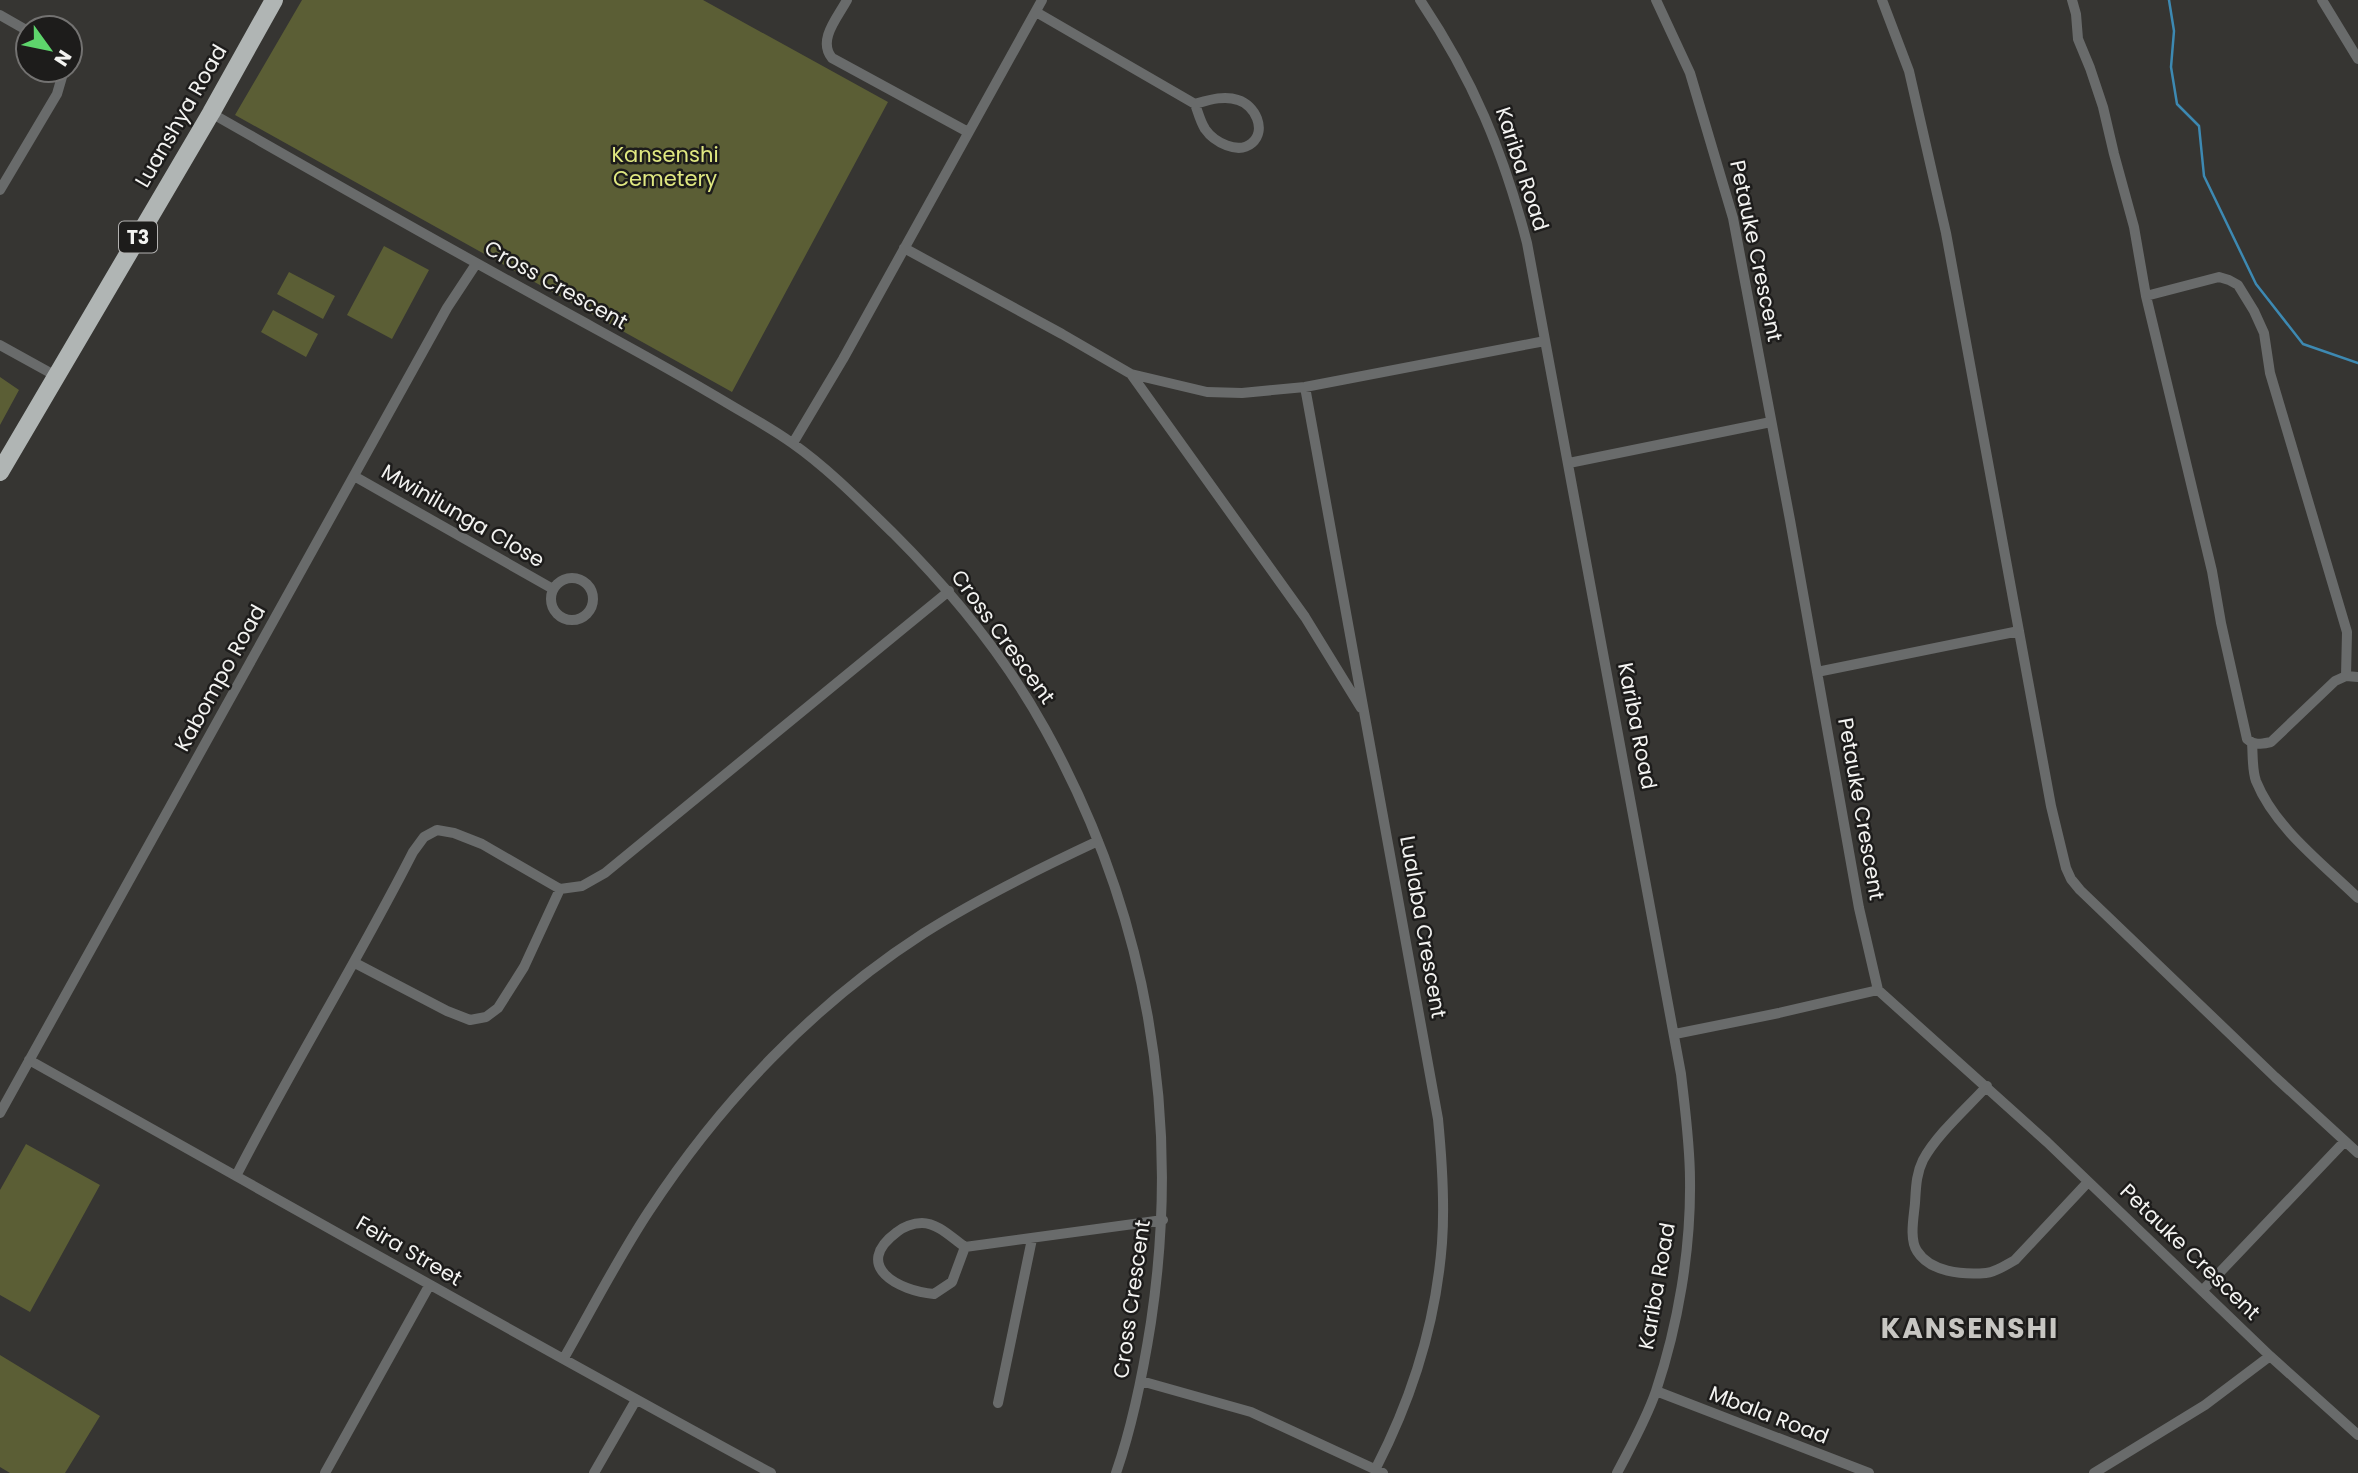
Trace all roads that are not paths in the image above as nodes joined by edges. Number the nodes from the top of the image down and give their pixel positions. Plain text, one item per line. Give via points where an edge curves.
1 (274, 0) edge
2 (847, 0) edge
3 (1042, 0) edge
4 (1420, 0) edge
5 (1656, 0) edge
6 (1882, 0) edge
7 (2072, 0) edge
8 (2322, 0) edge
9 (1036, 12) junction
10 (2358, 59) edge
11 (60, 84) edge
12 (1195, 104) junction
13 (211, 113) junction
14 (968, 132) junction
15 (0, 190) edge
16 (904, 248) junction
17 (476, 264) junction
18 (2147, 296) junction
19 (1545, 341) junction
20 (0, 345) edge
21 (1131, 374) junction
22 (55, 376) junction
23 (1305, 387) junction
24 (1770, 422) junction
25 (793, 443) junction
26 (1569, 463) junction
27 (0, 472) edge
28 (354, 476) junction
29 (552, 589) junction
30 (949, 591) junction
31 (2019, 631) junction
32 (1354, 651) junction
33 (1332, 658) junction
34 (1817, 672) junction
35 (2346, 676) junction
36 (2358, 677) edge
37 (1366, 717) junction
38 (2252, 743) junction
39 (1098, 841) junction
40 (559, 889) junction
41 (2358, 898) edge
42 (355, 963) junction
43 (1878, 990) junction
44 (1675, 1034) junction
45 (29, 1060) junction
46 (1987, 1086) junction
47 (0, 1113) edge
48 (2345, 1141) junction
49 (2358, 1153) edge
50 (236, 1176) junction
51 (2088, 1182) junction
52 (1163, 1220) junction
53 (1032, 1239) junction
54 (965, 1247) junction
55 (429, 1286) junction
56 (2203, 1290) junction
57 (2270, 1356) junction
58 (564, 1358) junction
59 (1141, 1381) junction
60 (1656, 1391) junction
61 (636, 1400) junction
62 (998, 1403) dead end
63 (2358, 1436) edge
64 (1380, 1471) edge
65 (325, 1473) edge
66 (594, 1473) edge
67 (771, 1473) edge
68 (1116, 1473) edge
69 (1617, 1473) edge
70 (1869, 1473) edge
71 (2094, 1473) edge

1 - 13 highway, Luanshya Road / T3
2 - 14 street via 827,36 832,58
3 - 9 street
4 - 19 street, Kariba Road via 1468,78 1513,187
5 - 24 street, Petauke Crescent via 1690,73 1729,204
6 - 31 street via 1909,71 1947,233
7 - 18 street via 2078,39 2103,107 2130,208
8 - 10 street
9 - 12 street
9 - 14 street
11 - 15 street
12 - 12 street via 1225,98 1248,105 1256,115 1257,136 1239,149 1226,146 1206,130
13 - 17 street, Cross Crescent
13 - 22 highway, Luanshya Road / T3
14 - 16 street
16 - 21 street
16 - 25 street
17 - 25 street, Cross Crescent
17 - 28 street, Kabompo Road
18 - 35 street via 2220,277 2238,285 2254,311 2347,632
18 - 38 street via 2212,571 2231,673 2247,739
19 - 23 street
19 - 26 street, Kariba Road
20 - 22 street
21 - 23 street via 1224,394
21 - 33 street
22 - 27 highway, Luanshya Road / T3
23 - 32 street, Lualaba Crescent
24 - 26 street
24 - 34 street, Petauke Crescent
25 - 30 street, Cross Crescent via 871,512
26 - 44 street, Kariba Road
28 - 29 street, Mwinilunga Close
28 - 45 street, Kabompo Road
29 - 29 street, Mwinilunga Close via 558,582 575,578 590,588 593,606 582,619 564,619 551,607
30 - 39 street, Cross Crescent via 1044,726
30 - 40 street via 605,873 582,886
31 - 34 street
31 - 48 street via 2051,806 2071,879
32 - 33 street
32 - 37 street, Lualaba Crescent
33 - 37 street
34 - 43 street, Petauke Crescent
35 - 36 street
35 - 38 street via 2335,681 2271,742
37 - 64 street, Lualaba Crescent via 1438,1119 1443,1206 1436,1297 1412,1386
38 - 41 street via 2255,778 2267,801 2287,828
39 - 52 street, Cross Crescent via 1124,916 1153,1038 1161,1119
39 - 58 street via 1004,886 923,934 846,990 764,1063 709,1128 649,1211
40 - 42 street via 524,967 498,1008 486,1017 470,1020 447,1011
40 - 42 street via 482,844 437,831 424,837 413,852
42 - 50 street
43 - 44 street
43 - 46 street, Petauke Crescent
44 - 60 street, Kariba Road via 1688,1132 1689,1216 1682,1282
45 - 47 street, Kabompo Road
45 - 50 street, Feira Street
46 - 51 street, Petauke Crescent
46 - 51 street via 1924,1159 1917,1177 1915,1249 1929,1264 1947,1271 1987,1273 2000,1268 2015,1260
48 - 49 street
48 - 56 street
50 - 55 street, Feira Street
51 - 56 street, Petauke Crescent
52 - 53 street
52 - 59 street, Cross Crescent
53 - 54 street
53 - 62 street
54 - 54 street via 937,1226 921,1223 890,1237 878,1261 881,1272 896,1284 934,1294 952,1282
55 - 58 street, Feira Street
55 - 65 street
56 - 57 street, Petauke Crescent
57 - 63 street, Petauke Crescent
57 - 71 street via 2206,1405
58 - 61 street, Feira Street
59 - 64 street via 1251,1412
59 - 68 street, Cross Crescent
60 - 69 street, Kariba Road
60 - 70 street, Mbala Road
61 - 66 street
61 - 67 street, Feira Street

